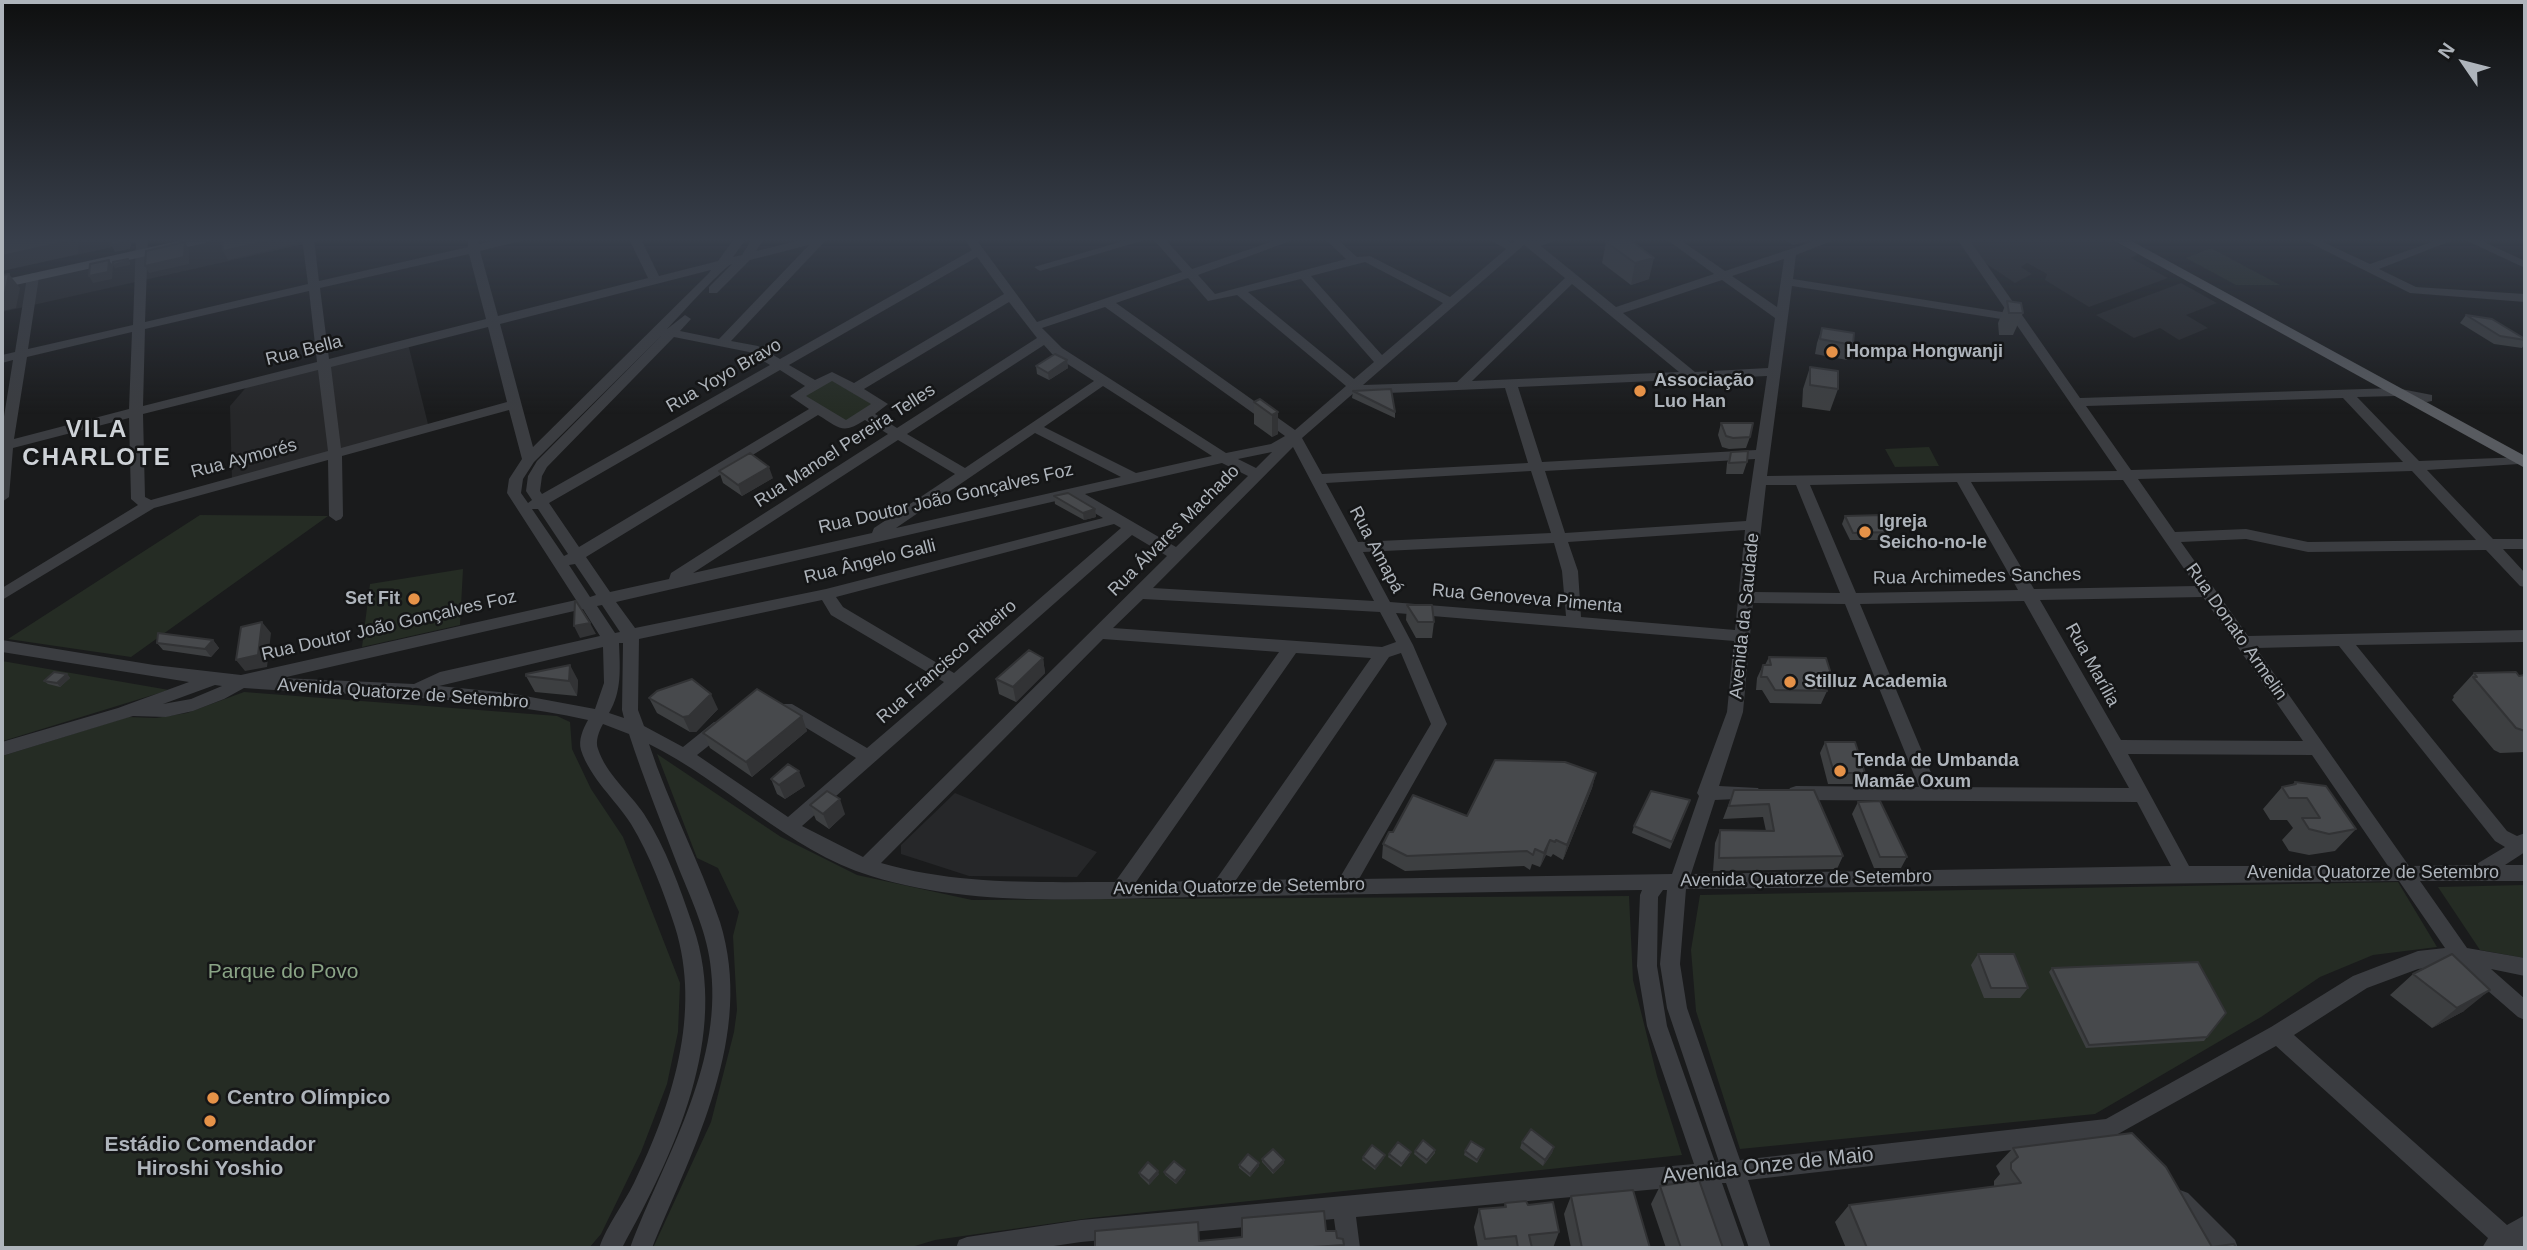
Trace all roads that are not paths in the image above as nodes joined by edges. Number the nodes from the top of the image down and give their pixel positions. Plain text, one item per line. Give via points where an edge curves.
1 (29, 297) edge
2 (140, 297) edge
3 (263, 297) edge
4 (316, 297) edge
5 (487, 297) edge
6 (585, 297) edge
7 (695, 297) edge
8 (702, 297) edge
9 (765, 297) edge
10 (898, 297) edge
11 (1009, 297) edge
12 (1015, 297) edge
13 (1120, 297) edge
14 (1247, 297) edge
15 (1324, 297) edge
16 (1441, 297) edge
17 (1454, 297) edge
18 (1552, 297) edge
19 (1596, 297) edge
20 (1660, 297) edge
21 (1755, 297) edge
22 (1784, 297) edge
23 (1885, 297) edge
24 (2004, 297) edge
25 (2224, 297) edge
26 (2243, 297) edge
27 (1449, 301) junction
28 (1107, 302) junction
29 (1615, 312) junction
30 (1781, 316) junction
31 (2018, 318) junction
32 (493, 320) junction
33 (139, 327) junction
34 (1034, 327) junction
35 (665, 332) junction
36 (1044, 339) junction
37 (723, 342) junction
38 (19, 355) junction
39 (2, 359) edge
40 (1381, 362) junction
41 (324, 364) junction
42 (779, 365) junction
43 (1774, 372) junction
44 (1692, 376) junction
45 (1104, 380) junction
46 (815, 386) junction
47 (1354, 386) junction
48 (1511, 386) junction
49 (1459, 387) junction
50 (854, 388) junction
51 (2396, 392) junction
52 (2348, 395) junction
53 (2427, 398) junction
54 (2077, 402) junction
55 (516, 404) junction
56 (818, 410) junction
57 (136, 412) junction
58 (865, 414) junction
59 (1034, 427) junction
60 (900, 435) junction
61 (1296, 437) junction
62 (4, 446) edge
63 (335, 454) junction
64 (1763, 454) junction
65 (1224, 458) junction
66 (2523, 458) edge
67 (529, 459) junction
68 (1536, 466) junction
69 (2417, 466) junction
70 (965, 474) junction
71 (1258, 475) junction
72 (2127, 475) junction
73 (1134, 478) junction
74 (1962, 478) junction
75 (1315, 479) junction
76 (1759, 481) junction
77 (1801, 482) junction
78 (1070, 492) junction
79 (2, 497) edge
80 (541, 501) junction
81 (149, 505) junction
82 (524, 510) junction
83 (336, 516) dead end
84 (1124, 523) junction
85 (1753, 525) junction
86 (2170, 537) junction
87 (871, 538) junction
88 (1559, 538) junction
89 (2525, 544) edge
90 (2489, 545) junction
91 (1354, 547) junction
92 (576, 555) junction
93 (1178, 555) junction
94 (561, 565) junction
95 (2525, 582) edge
96 (664, 584) junction
97 (2208, 591) junction
98 (1139, 593) junction
99 (826, 594) junction
100 (2, 595) edge
101 (2031, 596) junction
102 (605, 597) junction
103 (1747, 597) junction
104 (1850, 599) junction
105 (586, 602) junction
106 (1385, 607) junction
107 (1574, 622) junction
108 (1100, 632) junction
109 (631, 635) junction
110 (1743, 636) junction
111 (2525, 636) edge
112 (611, 640) junction
113 (2343, 640) junction
114 (2243, 642) junction
115 (1405, 645) junction
116 (2, 646) edge
117 (1291, 647) junction
118 (1383, 653) junction
119 (220, 679) junction
120 (243, 681) junction
121 (955, 681) junction
122 (414, 692) junction
123 (774, 700) edge
124 (130, 712) junction
125 (598, 716) junction
126 (733, 717) edge
127 (636, 728) junction
128 (2116, 747) junction
129 (2317, 748) junction
130 (2, 749) edge
131 (683, 756) junction
132 (868, 757) junction
133 (1706, 793) junction
134 (1931, 794) junction
135 (2140, 795) junction
136 (789, 827) junction
137 (2523, 847) edge
138 (866, 866) junction
139 (2477, 873) junction
140 (2525, 873) edge
141 (2183, 874) junction
142 (2404, 874) junction
143 (1669, 880) junction
144 (1346, 884) junction
145 (1222, 886) junction
146 (1120, 890) junction
147 (2461, 955) junction
148 (2525, 967) edge
149 (2525, 1011) edge
150 (2278, 1034) junction
151 (2109, 1129) junction
152 (2129, 1149) edge
153 (1735, 1171) junction
154 (1709, 1173) junction
155 (2168, 1189) edge
156 (1343, 1207) junction
157 (2525, 1226) edge
158 (2504, 1245) edge
159 (610, 1248) edge
160 (641, 1248) edge
161 (967, 1248) edge
162 (1349, 1248) edge
163 (1734, 1248) edge
164 (1760, 1248) edge
165 (2227, 1248) edge

1 - 38 street
2 - 33 street
3 - 33 street
4 - 41 street
5 - 32 street
6 - 32 street, Rua Bella
7 - 35 street
8 - 35 street
9 - 37 street
10 - 42 street, Rua Yoyo Bravo
11 - 50 street
12 - 34 street
13 - 28 street
14 - 47 street
15 - 40 street
16 - 27 street
17 - 27 street, Rua Álvares Machado
18 - 49 street
19 - 29 street
20 - 29 street
21 - 30 street
22 - 30 street, Avenida da Saudade
23 - 31 street
24 - 31 street, Rua Donato Armelin
25 - 51 main road
26 - 53 main road
27 - 40 street, Rua Álvares Machado
28 - 34 street
28 - 61 street
29 - 44 street
30 - 43 street, Avenida da Saudade
31 - 54 street, Rua Donato Armelin
32 - 41 street, Rua Bella
32 - 55 street
33 - 38 street
33 - 57 street
34 - 36 street
35 - 37 street
35 - 67 street
35 - 80 street via 542,464 533,491
36 - 45 street
36 - 60 street, Rua Manoel Pereira Telles
37 - 42 street via 753,349
38 - 39 street
38 - 62 street
40 - 47 street, Rua Álvares Machado
41 - 57 street, Rua Bella
41 - 63 street
42 - 46 street
42 - 80 street, Rua Yoyo Bravo
43 - 44 street
43 - 64 street, Avenida da Saudade
44 - 48 street
45 - 59 street
45 - 65 street
46 - 50 street via 832,376
46 - 56 street via 797,396
47 - 49 street via 1379,391
47 - 61 street, Rua Álvares Machado
48 - 49 street
48 - 68 street
50 - 58 street via 881,404
51 - 52 street
51 - 53 street
51 - 66 main road
52 - 54 street
52 - 69 street
53 - 66 main road
54 - 72 street, Rua Donato Armelin
55 - 63 street, Rua Aymorés
55 - 67 street
56 - 58 street via 846,426
56 - 92 street
57 - 62 street, Rua Bella
57 - 81 street via 138,499
58 - 60 street
59 - 70 street
59 - 73 street
60 - 70 street
60 - 96 street, Rua Manoel Pereira Telles
61 - 65 street, Rua Doutor João Gonçalves Foz
61 - 71 street, Rua Álvares Machado
61 - 75 street, Rua Amapá
62 - 79 street
63 - 81 street, Rua Aymorés
63 - 83 street
64 - 68 street
64 - 76 street, Avenida da Saudade
65 - 71 street
65 - 73 street, Rua Doutor João Gonçalves Foz
66 - 69 street
67 - 82 street via 516,479 514,493
68 - 75 street
68 - 88 street
69 - 72 street
69 - 90 street
70 - 87 street
71 - 93 street, Rua Álvares Machado
72 - 74 street
72 - 86 street, Rua Donato Armelin
73 - 78 street, Rua Doutor João Gonçalves Foz
74 - 77 street
74 - 101 street, Rua Marília
75 - 91 street, Rua Amapá
76 - 77 street
76 - 85 street, Avenida da Saudade
77 - 104 street
78 - 84 street
78 - 87 street, Rua Doutor João Gonçalves Foz
80 - 82 street, Rua Yoyo Bravo
80 - 92 street
81 - 100 street, Rua Aymorés
82 - 94 street
84 - 93 street
84 - 99 street, Rua Ângelo Galli
84 - 121 street, Rua Francisco Ribeiro
85 - 88 street
85 - 103 street, Avenida da Saudade
86 - 90 street via 2246,534 2308,547
86 - 97 street, Rua Donato Armelin
87 - 96 street, Rua Doutor João Gonçalves Foz
88 - 91 street
88 - 107 street via 1570,570
89 - 90 street
90 - 95 street
91 - 106 street, Rua Amapá
92 - 94 street
92 - 102 street
93 - 98 street, Rua Álvares Machado
94 - 105 street
96 - 102 street, Rua Doutor João Gonçalves Foz
97 - 101 street, Rua Archimedes Sanches
97 - 114 street, Rua Donato Armelin
98 - 106 street, Rua Genoveva Pimenta
98 - 108 street, Rua Álvares Machado
99 - 109 street, Rua Ângelo Galli
99 - 121 street via 837,611
101 - 104 street, Rua Archimedes Sanches
101 - 128 street, Rua Marília
102 - 105 street, Rua Doutor João Gonçalves Foz
102 - 109 street
103 - 104 street, Rua Archimedes Sanches
103 - 110 street, Avenida da Saudade
104 - 134 street
105 - 112 street
105 - 120 street, Rua Doutor João Gonçalves Foz
106 - 107 street, Rua Genoveva Pimenta
106 - 115 street, Rua Amapá
107 - 110 street, Rua Genoveva Pimenta
108 - 117 street
108 - 138 street, Rua Álvares Machado
109 - 112 street, Rua Ângelo Galli
109 - 127 street via 630,710
110 - 133 street, Avenida da Saudade via 1735,712
111 - 113 street
112 - 122 street via 440,678
112 - 125 street via 612,683
113 - 114 street
113 - 137 street via 2501,836
114 - 129 street, Rua Donato Armelin
115 - 118 street
115 - 144 street, Rua Amapá via 1439,724
116 - 119 street, Avenida Quatorze de Setembro
117 - 118 street
117 - 146 street
118 - 145 street
119 - 120 street, Avenida Quatorze de Setembro
119 - 124 street via 196,699
120 - 122 street, Avenida Quatorze de Setembro
120 - 124 street via 184,709
121 - 132 street, Rua Francisco Ribeiro
122 - 125 street, Avenida Quatorze de Setembro via 550,706
123 - 132 street
124 - 130 street
125 - 127 street, Avenida Quatorze de Setembro
125 - 159 street via 588,746 594,763 638,820 662,868 685,929 696,987 694,1037 676,1107 642,1190
126 - 131 street
127 - 131 street, Avenida Quatorze de Setembro
127 - 160 street via 709,922 721,970 721,1020 709,1075
128 - 129 street
128 - 135 street, Rua Marília
129 - 142 street, Rua Donato Armelin
131 - 136 street, Avenida Quatorze de Setembro
132 - 136 street, Rua Francisco Ribeiro
133 - 134 street
133 - 143 street, Avenida da Saudade
134 - 135 street
135 - 141 street, Rua Marília
136 - 138 street, Avenida Quatorze de Setembro
137 - 139 street
138 - 146 street, Avenida Quatorze de Setembro via 964,889
139 - 140 street, Avenida Quatorze de Setembro
139 - 142 street, Avenida Quatorze de Setembro
141 - 142 street, Avenida Quatorze de Setembro
141 - 143 street, Avenida Quatorze de Setembro
142 - 147 street, Rua Donato Armelin
143 - 144 street, Avenida Quatorze de Setembro
143 - 153 street, Avenida da Saudade via 1674,896 1670,964 1677,1009
143 - 154 street, Avenida da Saudade via 1649,895 1647,966 1657,1026
144 - 145 street, Avenida Quatorze de Setembro
145 - 146 street, Avenida Quatorze de Setembro
147 - 148 street, Avenida Onze de Maio
147 - 149 street, Rua Donato Armelin
147 - 150 street, Avenida Onze de Maio via 2418,960 2360,982
150 - 151 street, Avenida Onze de Maio
150 - 158 street
151 - 152 street
151 - 153 street, Avenida Onze de Maio
153 - 154 street, Avenida Onze de Maio
153 - 164 street, Avenida da Saudade
154 - 156 street, Avenida Onze de Maio
154 - 163 street, Avenida da Saudade
155 - 165 street
156 - 161 street, Avenida Onze de Maio via 1081,1231
156 - 162 street
157 - 158 street

